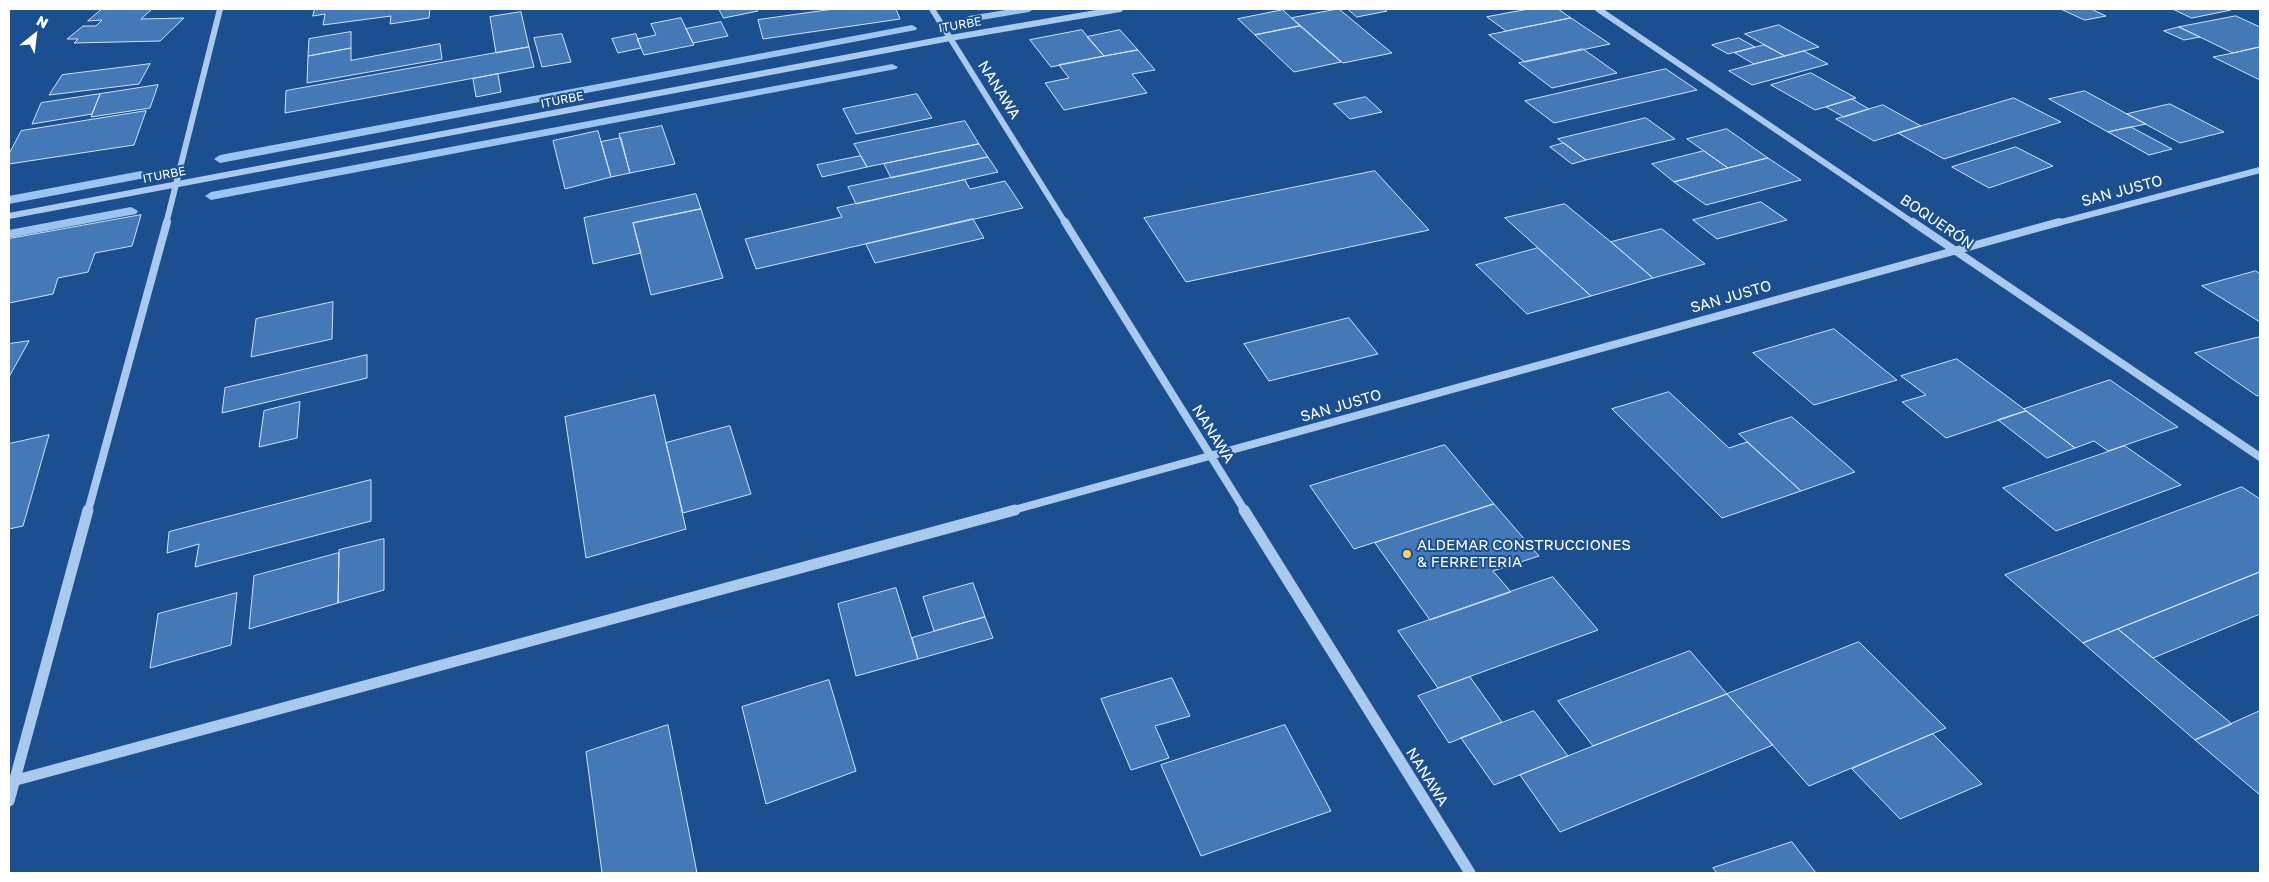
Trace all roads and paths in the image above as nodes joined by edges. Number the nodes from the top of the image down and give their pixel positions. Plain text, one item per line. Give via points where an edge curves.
1 (220, 9) edge
2 (932, 9) edge
3 (1120, 9) edge
4 (1598, 9) edge
5 (950, 38) junction
6 (2260, 170) edge
7 (177, 184) junction
8 (9, 216) edge
9 (1954, 250) junction
10 (1211, 457) junction
11 (2260, 457) edge
12 (12, 781) edge
13 (9, 801) edge
14 (1470, 873) edge

1 - 7 street
2 - 5 street, NANAWA
3 - 5 street, ITURBE
4 - 9 street, BOQUERÓN
5 - 7 street, ITURBE
5 - 10 street, NANAWA
6 - 9 street, SAN JUSTO
7 - 8 street, ITURBE
7 - 12 street
9 - 10 street, SAN JUSTO
9 - 11 street, BOQUERÓN
10 - 12 street
10 - 14 street, NANAWA
12 - 13 street

